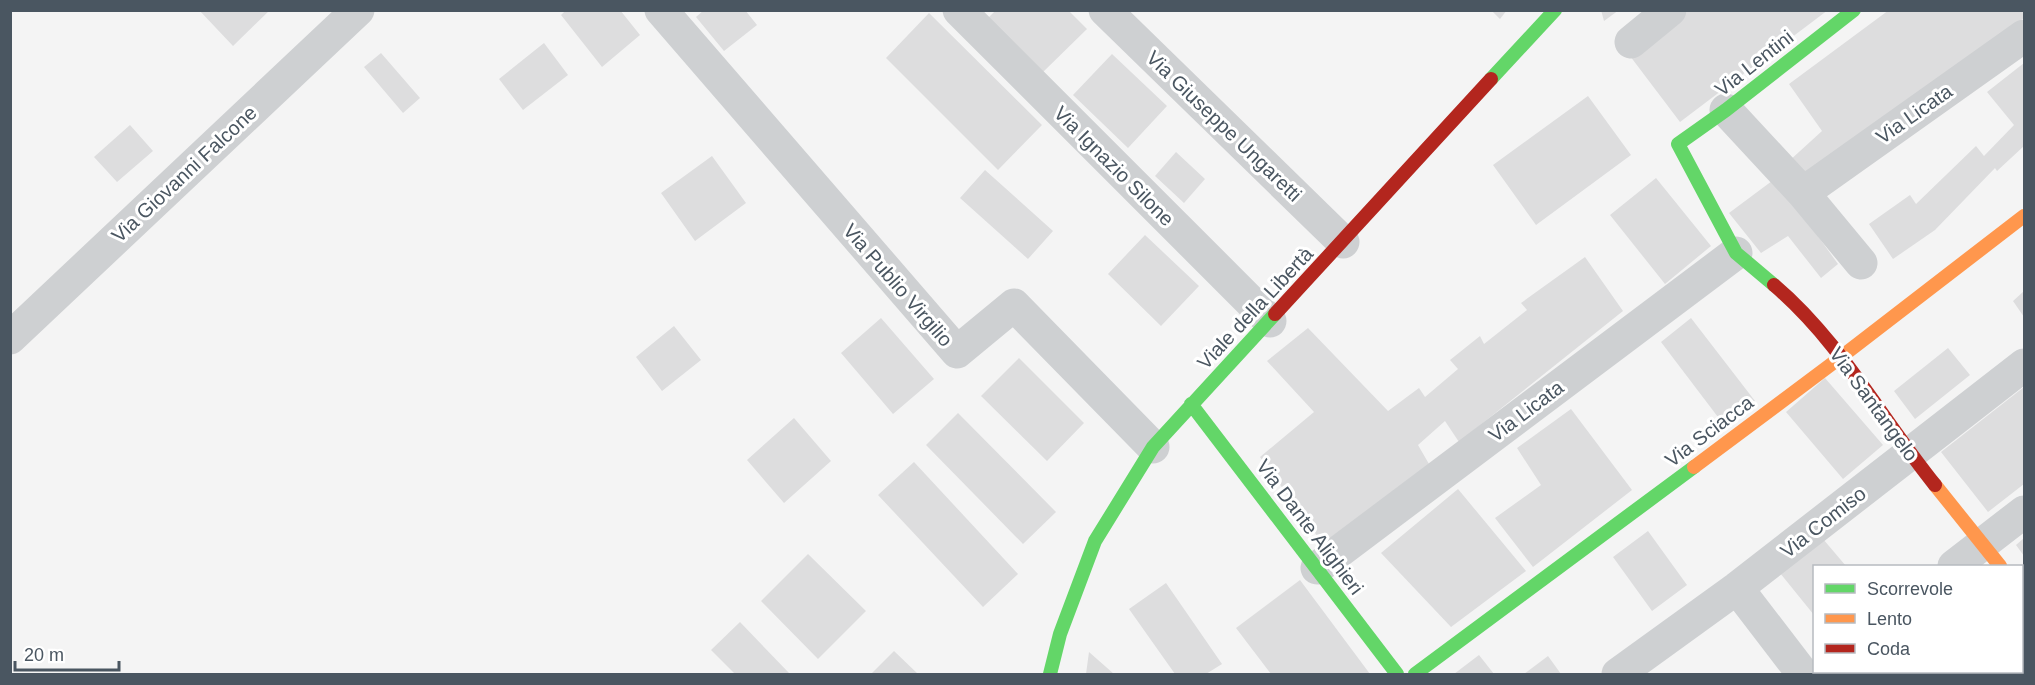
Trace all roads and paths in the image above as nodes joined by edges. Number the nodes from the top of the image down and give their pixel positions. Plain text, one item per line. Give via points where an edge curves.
1 (661, 10) edge
2 (958, 10) edge
3 (1105, 10) edge
4 (1555, 10) edge
5 (1670, 10) edge
6 (1854, 10) edge
7 (344, 15) edge
8 (2025, 36) edge
9 (1631, 42) dead end
10 (1726, 110) junction
11 (1803, 193) junction
12 (2025, 216) edge
13 (1342, 242) junction
14 (1736, 253) junction
15 (1861, 263) dead end
16 (1270, 321) junction
17 (10, 338) edge
18 (1841, 357) junction
19 (2025, 365) edge
20 (1191, 404) junction
21 (1154, 447) junction
22 (1910, 454) junction
23 (2025, 512) edge
24 (1991, 556) edge
25 (1961, 565) edge
26 (1317, 568) junction
27 (1737, 588) junction
28 (1050, 675) edge
29 (1397, 675) edge
30 (1415, 675) edge
31 (1618, 675) edge
32 (1803, 675) edge

1 - 21 street, Via Publio Virgilio via 957,352 1014,305
2 - 16 street, Via Ignazio Silone
3 - 13 street, Via Giuseppe Ungaretti
4 - 13 street, Viale della Libertà
5 - 9 street
6 - 10 street, Via Lentini
7 - 17 street, Via Giovanni Falcone
8 - 11 street, Via Licata
10 - 11 street
10 - 14 street, Via Lentini via 1678,144
11 - 15 street
12 - 18 street, Via Sciacca
13 - 16 street, Viale della Libertà
14 - 18 street, Via Santangelo via 1799,306
14 - 26 street, Via Licata
16 - 20 street, Viale della Libertà
18 - 22 street, Via Santangelo
18 - 30 street, Via Sciacca
19 - 22 street, Via Comiso
20 - 21 street, Viale della Libertà
20 - 26 street, Via Dante Alighieri
21 - 28 street, Viale della Libertà via 1095,541 1060,634
22 - 24 street, Via Santangelo
22 - 27 street, Via Comiso
23 - 24 street
24 - 25 street
26 - 29 street, Via Dante Alighieri
27 - 31 street, Via Comiso
27 - 32 street

